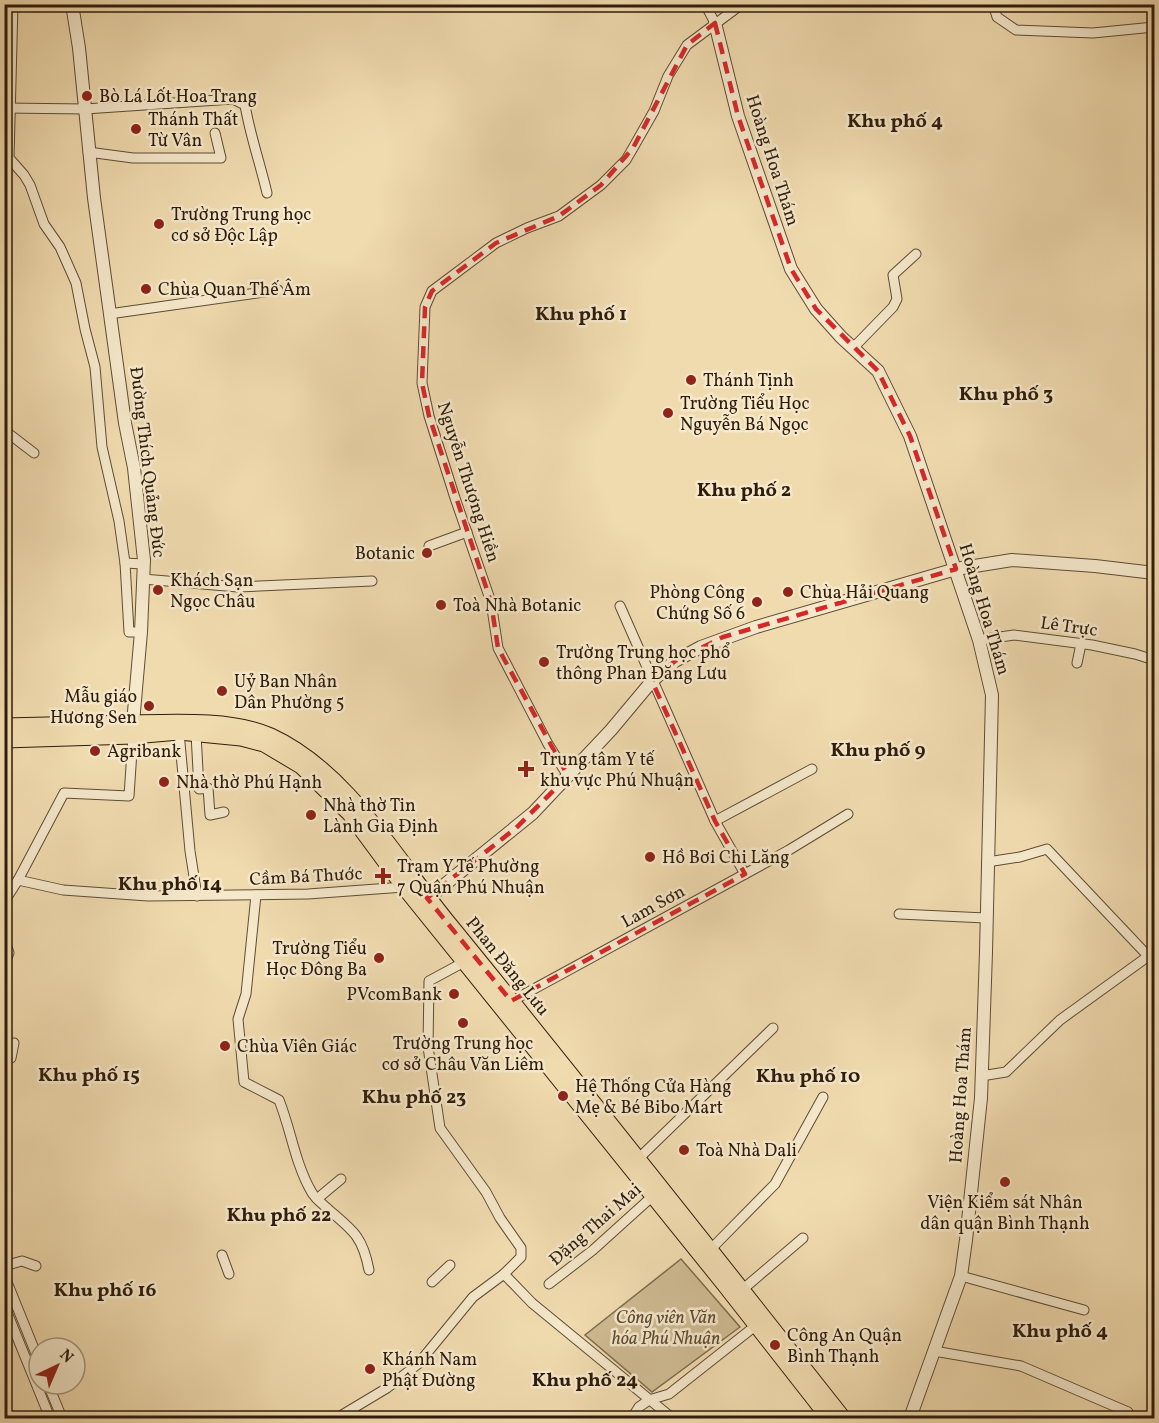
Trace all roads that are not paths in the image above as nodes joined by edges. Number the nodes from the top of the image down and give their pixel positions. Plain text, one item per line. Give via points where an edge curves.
1 (13, 4) edge
2 (72, 4) edge
3 (705, 4) edge
4 (742, 4) edge
5 (993, 4) edge
6 (715, 23) junction
7 (1155, 27) edge
8 (7, 108) edge
9 (85, 110) junction
10 (215, 133) dead end
11 (88, 152) junction
12 (267, 193) dead end
13 (916, 254) dead end
14 (278, 290) dead end
15 (109, 314) junction
16 (854, 347) junction
17 (4, 430) edge
18 (34, 453) dead end
19 (467, 532) junction
20 (429, 546) dead end
21 (125, 563) junction
22 (143, 564) junction
23 (956, 569) junction
24 (1155, 573) edge
25 (143, 579) junction
26 (372, 581) dead end
27 (127, 595) junction
28 (143, 595) junction
29 (620, 606) dead end
30 (141, 632) junction
31 (979, 640) junction
32 (1081, 644) junction
33 (1155, 660) edge
34 (1077, 663) dead end
35 (652, 681) junction
36 (4, 726) edge
37 (133, 730) junction
38 (179, 732) junction
39 (196, 734) junction
40 (4, 740) edge
41 (812, 769) dead end
42 (568, 776) junction
43 (224, 812) dead end
44 (848, 814) dead end
45 (715, 821) junction
46 (987, 862) junction
47 (745, 874) junction
48 (18, 880) junction
49 (409, 883) junction
50 (256, 895) junction
51 (197, 896) junction
52 (423, 901) junction
53 (4, 902) edge
54 (899, 914) dead end
55 (986, 918) junction
56 (4, 938) edge
57 (1152, 954) edge
58 (466, 961) junction
59 (4, 965) edge
60 (507, 1005) junction
61 (773, 1028) dead end
62 (14, 1043) dead end
63 (11, 1058) dead end
64 (981, 1076) junction
65 (823, 1097) dead end
66 (637, 1160) junction
67 (341, 1179) dead end
68 (657, 1193) junction
69 (317, 1199) junction
70 (802, 1238) dead end
71 (710, 1250) junction
72 (222, 1255) dead end
73 (450, 1265) dead end
74 (4, 1266) edge
75 (36, 1266) dead end
76 (369, 1270) dead end
77 (229, 1274) dead end
78 (504, 1274) junction
79 (961, 1276) junction
80 (4, 1281) edge
81 (432, 1282) dead end
82 (549, 1284) dead end
83 (742, 1290) junction
84 (17, 1307) junction
85 (6, 1308) edge
86 (1084, 1310) dead end
87 (761, 1322) junction
88 (28, 1336) edge
89 (27, 1341) edge
90 (20, 1344) junction
91 (934, 1351) junction
92 (27, 1362) edge
93 (41, 1396) edge
94 (53, 1396) edge
95 (649, 1400) junction
96 (1128, 1412) dead end
97 (50, 1419) edge
98 (62, 1419) edge
99 (337, 1419) edge
100 (632, 1419) edge
101 (672, 1419) edge
102 (829, 1419) edge
103 (843, 1419) edge
104 (910, 1419) edge

1 - 8 street
2 - 9 street
3 - 6 street, Hoàng Hoa Thám
4 - 6 street, Nguyễn Thượng Hiền
5 - 7 street via 998,17 1016,30 1093,33
6 - 16 street, Hoàng Hoa Thám via 738,116 791,269 816,309
6 - 19 street, Nguyễn Thượng Hiền via 687,45 629,154 601,184 558,216 496,243 432,291 424,307 422,382 429,416
8 - 9 street
8 - 21 street via 9,158 30,185 44,225 60,247 76,283 95,367 102,447
9 - 11 street
9 - 12 street via 233,99 246,105 249,131
10 - 11 street via 221,158 133,158
11 - 15 street, Đường Thích Quảng Đức
13 - 16 street via 892,275 897,298 893,307
14 - 15 street
15 - 22 street, Đường Thích Quảng Đức via 134,468
16 - 23 street, Hoàng Hoa Thám via 878,371 910,436
17 - 18 street
19 - 20 street
19 - 42 street, Nguyễn Thượng Hiền via 491,602 498,648
21 - 22 street
21 - 27 street
22 - 25 street, Đường Thích Quảng Đức
23 - 24 street via 1012,560
23 - 31 street, Hoàng Hoa Thám
23 - 35 street via 723,638 675,661
25 - 26 street via 238,586
25 - 28 street, Đường Thích Quảng Đức
27 - 28 street
27 - 30 street via 129,632
28 - 30 street, Đường Thích Quảng Đức
29 - 35 street
30 - 37 street, Đường Thích Quảng Đức
31 - 32 street, Lê Trực via 1014,635
31 - 46 street, Hoàng Hoa Thám via 992,694
32 - 33 street, Lê Trực
32 - 34 street
35 - 42 street
35 - 45 street
36 - 37 main road, Phan Đăng Lưu
37 - 38 main road, Phan Đăng Lưu
37 - 40 main road, Phan Đăng Lưu
37 - 48 street via 129,796 64,793
37 - 49 main road, Phan Đăng Lưu via 178,721 249,728 289,745 326,773 361,809
38 - 39 main road, Phan Đăng Lưu
38 - 51 street
39 - 43 street via 199,789 208,788 210,815
39 - 49 main road, Phan Đăng Lưu via 264,744 301,766 350,814
41 - 45 street
42 - 52 street via 516,828
44 - 47 street, Lam Sơn
45 - 47 street
46 - 55 street, Hoàng Hoa Thám
46 - 57 street via 1047,849
47 - 60 street, Lam Sơn
48 - 51 street, Cầm Bá Thước via 63,890
48 - 53 street
49 - 50 street, Cầm Bá Thước via 308,894
49 - 52 main road, Phan Đăng Lưu
50 - 51 street, Cầm Bá Thước
50 - 69 street via 246,994 238,1018 244,1082 279,1100 296,1158
52 - 58 main road, Phan Đăng Lưu
52 - 60 main road, Phan Đăng Lưu
54 - 55 street
55 - 64 street, Hoàng Hoa Thám
56 - 59 street via 9,952
57 - 64 street via 1060,1020 1006,1072
58 - 60 main road, Phan Đăng Lưu
58 - 78 street via 429,981 428,1047 440,1128 521,1248 521,1257
60 - 66 main road, Phan Đăng Lưu
60 - 68 main road, Phan Đăng Lưu
61 - 66 street
62 - 63 street
64 - 79 street, Hoàng Hoa Thám
65 - 71 street via 775,1184
66 - 68 main road, Phan Đăng Lưu
67 - 69 street
68 - 71 main road, Phan Đăng Lưu
68 - 82 street, Đặng Thai Mai
68 - 87 main road, Phan Đăng Lưu
69 - 76 street via 352,1229 365,1249
70 - 83 street
71 - 83 main road, Phan Đăng Lưu
72 - 77 street
73 - 81 street
74 - 75 street via 22,1261
78 - 95 street via 532,1303
78 - 99 street via 473,1297 418,1364
79 - 86 street
79 - 91 street, Hoàng Hoa Thám
80 - 84 street
83 - 87 main road, Phan Đăng Lưu
84 - 85 street
84 - 88 street
85 - 90 street
87 - 95 street via 669,1394
87 - 102 main road, Phan Đăng Lưu
87 - 103 main road, Phan Đăng Lưu
89 - 90 street
90 - 92 street
91 - 96 street via 1022,1366
91 - 104 street, Hoàng Hoa Thám
93 - 97 street
94 - 98 street
95 - 100 street
95 - 101 street

